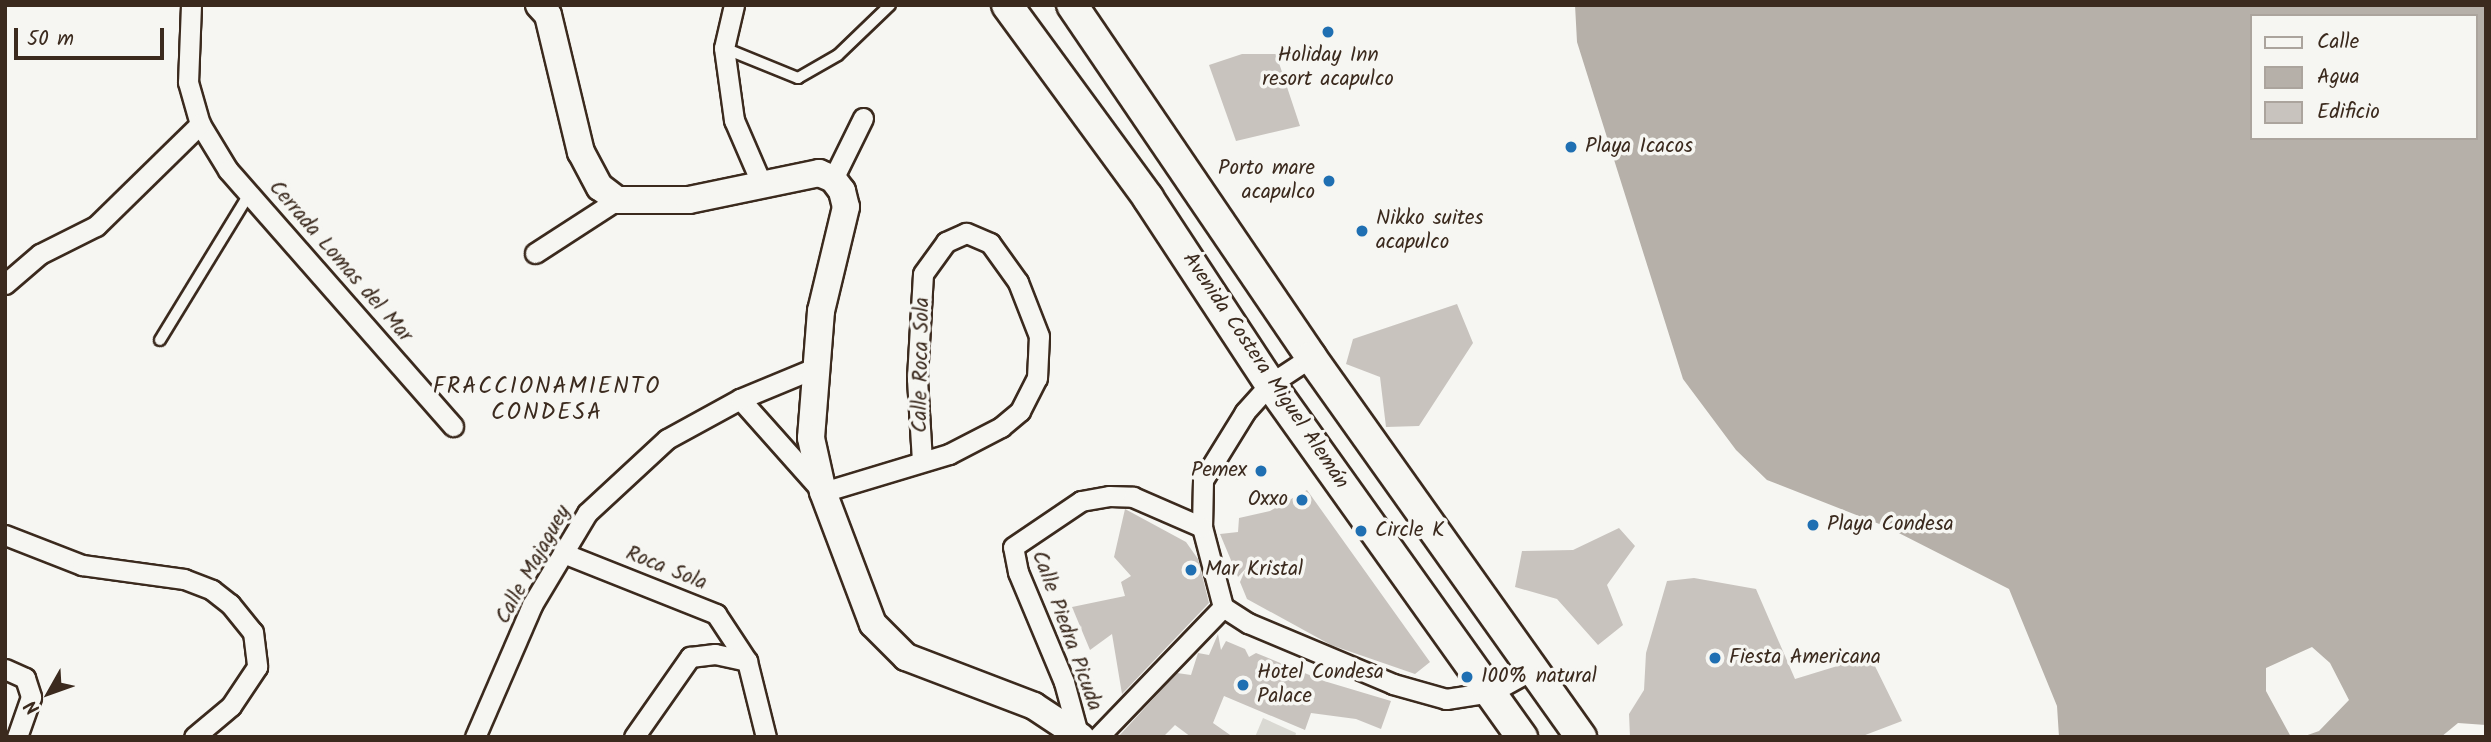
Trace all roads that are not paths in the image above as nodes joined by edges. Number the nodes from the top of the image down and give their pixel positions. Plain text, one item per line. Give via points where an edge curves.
1 (191, 5) edge
2 (539, 5) edge
3 (734, 5) edge
4 (890, 5) edge
5 (1007, 5) edge
6 (1072, 5) edge
7 (724, 48) junction
8 (863, 117) dead end
9 (200, 124) junction
10 (833, 179) junction
11 (763, 187) junction
12 (249, 194) junction
13 (617, 200) junction
14 (535, 253) dead end
15 (5, 284) edge
16 (160, 340) dead end
17 (1311, 357) junction
18 (815, 369) junction
19 (1270, 384) junction
20 (740, 399) junction
21 (453, 426) dead end
22 (922, 461) junction
23 (823, 492) junction
24 (1202, 527) junction
25 (5, 535) edge
26 (563, 554) junction
27 (1223, 607) junction
28 (743, 652) junction
29 (1535, 668) junction
30 (5, 669) edge
31 (1492, 692) junction
32 (1086, 735) edge
33 (17, 737) edge
34 (194, 737) edge
35 (475, 737) edge
36 (634, 737) edge
37 (766, 737) edge
38 (1522, 737) edge
39 (1581, 737) edge

1 - 9 street, Cerrada Lomas del Mar via 188,82
2 - 13 main road via 548,15 581,152 600,187
3 - 7 street
4 - 7 lane via 838,55 798,78
5 - 19 main road, Avenida Costera Miguel Alemán via 1148,198
6 - 17 main road
7 - 11 street via 734,120
8 - 10 street
9 - 12 street, Cerrada Lomas del Mar
9 - 15 street via 96,226 40,254
10 - 11 main road via 819,173 799,175
10 - 18 main road via 846,206 821,311
11 - 13 main road via 690,200
12 - 16 lane
12 - 21 street, Cerrada Lomas del Mar
13 - 14 street
17 - 19 street
17 - 29 main road
18 - 20 street, Calle Majaguey
18 - 23 main road via 811,438
19 - 24 street via 1245,412 1203,480
19 - 31 main road, Avenida Costera Miguel Alemán
20 - 23 street
20 - 26 street, Calle Majaguey via 667,439 587,513
22 - 22 street, Calle Roca Sola via 949,454 1001,427 1020,411 1037,379 1039,336 1018,282 990,243 966,233 946,242 923,274 917,379
22 - 23 street, Calle Roca Sola
23 - 32 main road via 873,624 906,657 1034,706
24 - 27 street
24 - 32 street, Calle Piedra Picuda via 1133,497 1109,496 1081,501 1013,547 1018,572
25 - 34 street via 82,565 184,579 212,590 230,604 253,632 257,667 231,706
26 - 28 street, Roca Sola via 716,614
26 - 35 street, Calle Majaguey via 532,605
27 - 31 street via 1248,623 1393,684 1446,699
27 - 32 street
28 - 36 street via 690,657
28 - 37 street
29 - 31 street
29 - 39 main road
30 - 33 street via 24,678 31,697
31 - 38 main road, Avenida Costera Miguel Alemán

